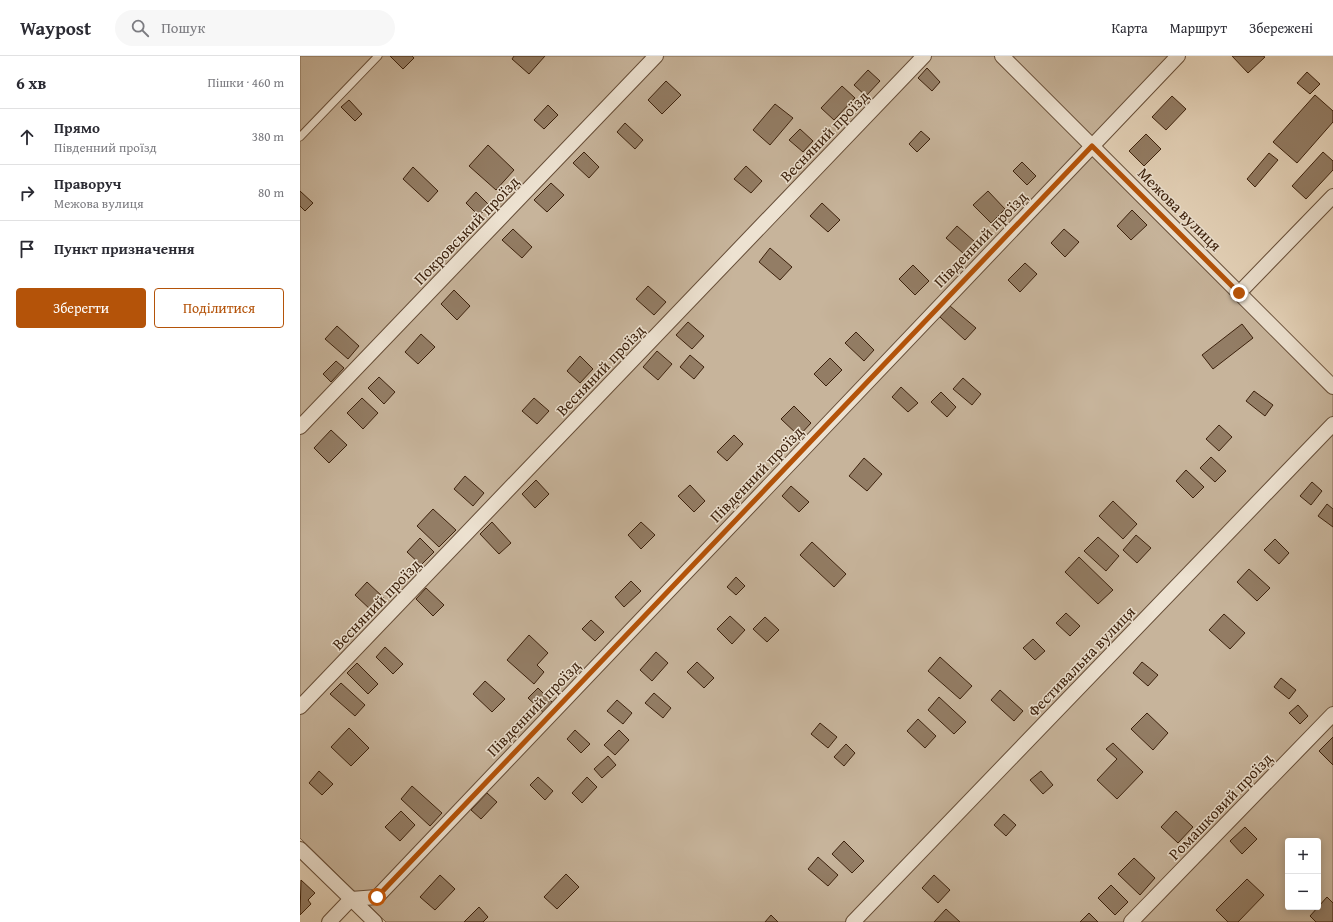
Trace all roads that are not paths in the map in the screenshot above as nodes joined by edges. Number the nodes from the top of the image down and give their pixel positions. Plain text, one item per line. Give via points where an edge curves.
1 (378, 56) edge
2 (656, 56) edge
3 (924, 56) edge
4 (1002, 56) edge
5 (1178, 56) edge
6 (300, 137) edge
7 (1092, 146) junction
8 (1333, 196) edge
9 (1239, 293) junction
10 (1333, 386) edge
11 (1333, 424) edge
12 (300, 427) edge
13 (300, 707) edge
14 (1333, 714) edge
15 (300, 849) edge
16 (351, 899) junction
17 (329, 922) edge
18 (375, 922) edge
19 (853, 922) edge
20 (1130, 922) edge

1 - 6 lane
2 - 12 street, Покровський проїзд
3 - 13 street, Весняний проїзд
4 - 7 street, Межова вулиця
5 - 7 street, Південний проїзд
7 - 9 street, Межова вулиця
7 - 16 street, Південний проїзд via 377,897
8 - 9 street
9 - 10 street, Межова вулиця
11 - 19 street, Фестивальна вулиця
14 - 20 street, Ромашковий проїзд
15 - 16 street
16 - 17 street
16 - 18 street

